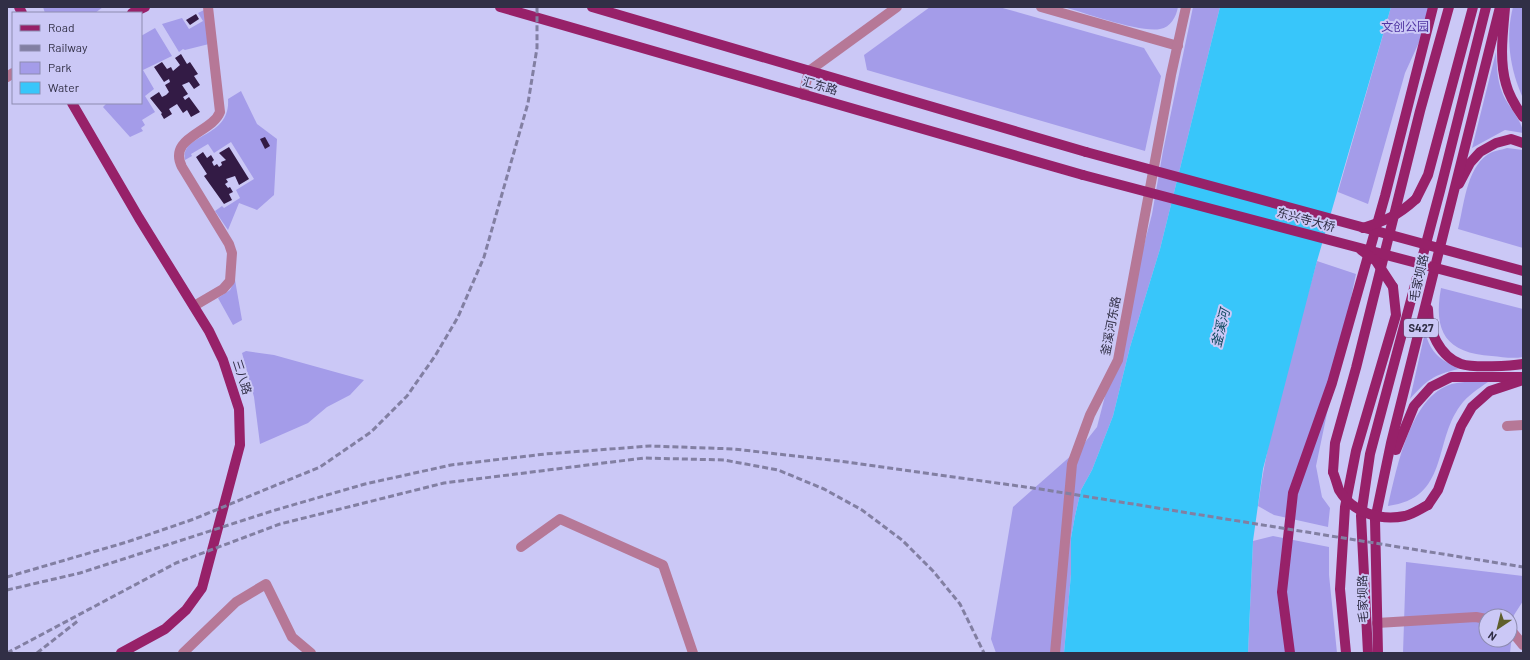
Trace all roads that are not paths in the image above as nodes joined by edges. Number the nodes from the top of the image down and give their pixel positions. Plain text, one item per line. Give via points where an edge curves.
1 (145, 7) edge
2 (208, 7) edge
3 (500, 7) edge
4 (592, 7) edge
5 (898, 7) edge
6 (1041, 7) edge
7 (1186, 7) edge
8 (1432, 7) edge
9 (1449, 7) edge
10 (1473, 7) edge
11 (1486, 7) edge
12 (1500, 7) edge
13 (1505, 7) edge
14 (134, 12) edge
15 (1178, 46) junction
16 (809, 70) junction
17 (803, 95) junction
18 (73, 104) edge
19 (1523, 117) edge
20 (1523, 143) edge
21 (1086, 152) joint
22 (1083, 175) joint
23 (1452, 198) junction
24 (1363, 228) junction
25 (1356, 247) junction
26 (1523, 271) edge
27 (1523, 291) edge
28 (1429, 295) junction
29 (194, 306) junction
30 (1523, 364) edge
31 (1523, 377) edge
32 (1523, 380) edge
33 (1523, 425) edge
34 (1507, 426) dead end
35 (1375, 520) junction
36 (521, 547) dead end
37 (1478, 617) edge
38 (1377, 623) junction
39 (121, 653) edge
40 (183, 653) edge
41 (311, 653) edge
42 (693, 653) edge
43 (1055, 653) edge
44 (1290, 653) edge
45 (1346, 653) edge
46 (1368, 653) edge
47 (1378, 653) edge

1 - 14 main road
2 - 29 street via 220,112 214,122 184,142 179,156 182,167 229,244 232,257 228,284
3 - 17 main road, 汇东路
4 - 16 main road, 汇东路
5 - 16 street
6 - 15 street
7 - 15 street, 釜溪河东路
8 - 44 main road via 1385,196 1332,383 1293,492 1282,592
9 - 32 main road, bridge via 1335,442 1333,472 1340,490 1352,504 1369,515 1387,518 1406,515 1428,505 1438,490 1461,426 1472,406 1490,391
10 - 24 main road, bridge via 1428,175 1416,199 1402,211 1388,220
11 - 46 main road, 毛家坝路 / S427 via 1370,454 1361,516
12 - 23 main road, 毛家坝路 / S427
13 - 19 main road via 1502,56 1506,84
15 - 43 street, 釜溪河东路 via 1118,360 1090,415 1072,464
16 - 17 street
16 - 21 main road, 汇东路
17 - 22 main road, 汇东路
18 - 29 main road, 三八路
20 - 23 main road via 1511,139 1496,143 1480,152 1470,163
21 - 24 main road, 东兴寺大桥, bridge
22 - 25 main road, 东兴寺大桥, bridge
23 - 28 main road, 毛家坝路 / S427
24 - 26 main road, 东兴寺大桥, bridge
25 - 27 main road, 东兴寺大桥, bridge
25 - 45 main road, bridge via 1376,261 1393,287 1396,315 1356,450 1344,507 1340,589
28 - 30 main road via 1430,327 1438,345 1451,359 1462,364
28 - 35 main road, 毛家坝路 / S427 via 1391,443
29 - 39 main road, 三八路 via 209,331 225,367 239,409 240,445 202,588 186,610 165,629
31 - 35 main road via 1451,377 1431,387 1414,406 1400,438
33 - 34 street
35 - 38 main road, 毛家坝路 / S427
36 - 42 street via 560,519 663,565
37 - 38 street
38 - 47 main road, 毛家坝路 / S427
40 - 41 street via 236,602 266,584 292,637

